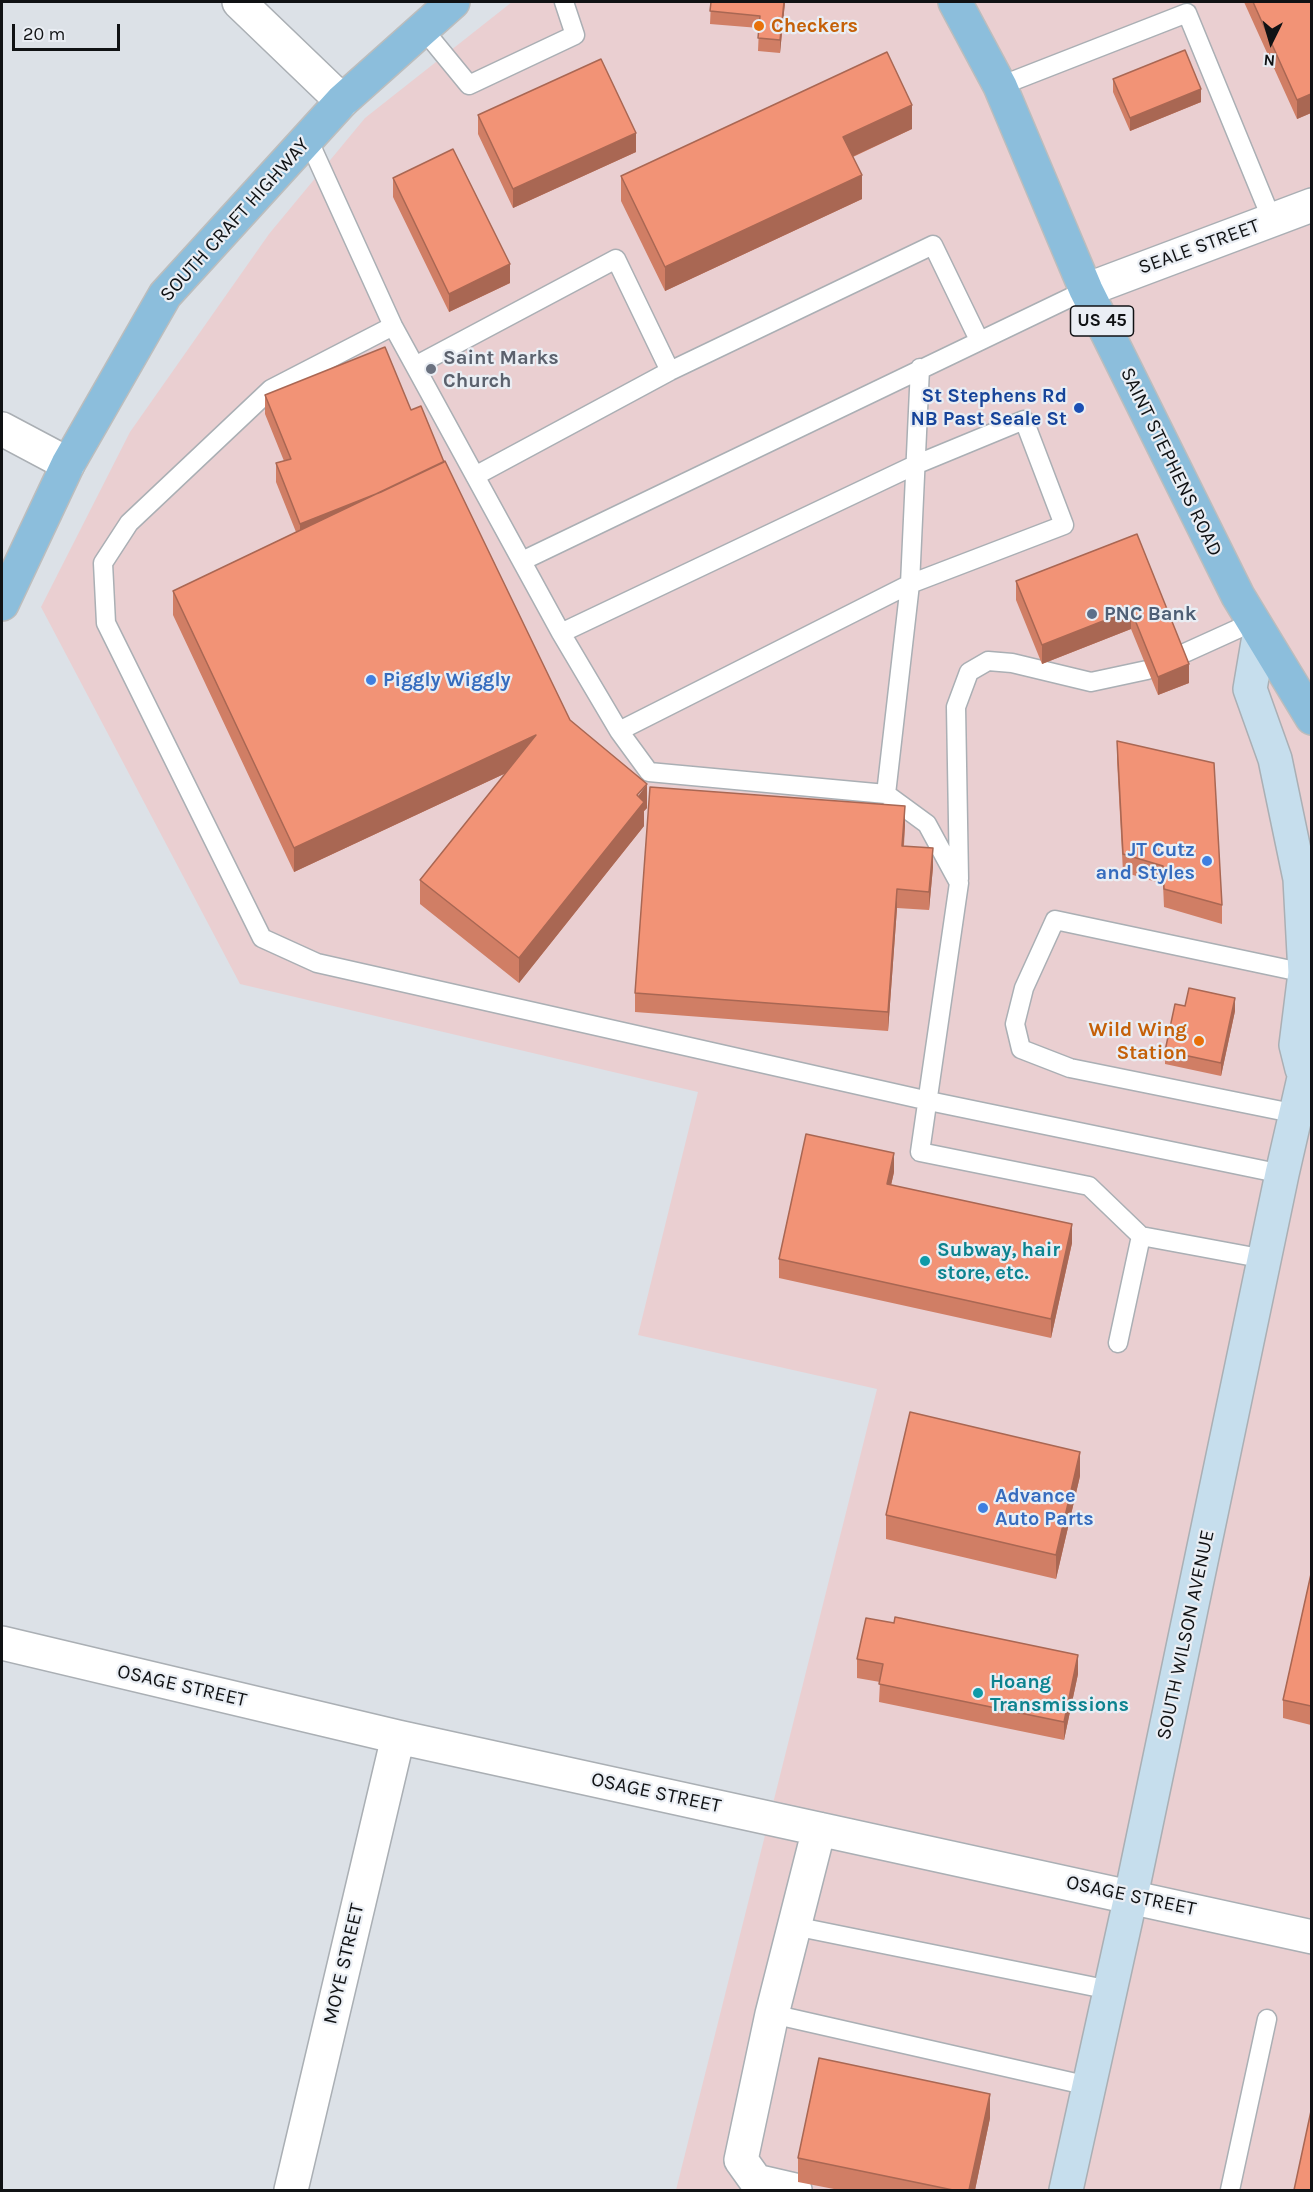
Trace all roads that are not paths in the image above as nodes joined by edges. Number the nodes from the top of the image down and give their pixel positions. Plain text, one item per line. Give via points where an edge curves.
1 (239, 2) edge
2 (453, 2) edge
3 (564, 2) edge
4 (955, 2) edge
5 (423, 29) junction
6 (1000, 86) junction
7 (342, 101) junction
8 (308, 139) junction
9 (1311, 206) edge
10 (1272, 220) junction
11 (1086, 290) junction
12 (393, 326) junction
13 (979, 340) junction
14 (415, 366) junction
15 (920, 368) junction
16 (670, 372) junction
17 (2, 429) edge
18 (68, 464) junction
19 (915, 465) junction
20 (475, 476) junction
21 (522, 561) junction
22 (910, 584) junction
23 (2, 604) edge
24 (1256, 629) junction
25 (561, 633) junction
26 (1178, 656) edge
27 (1147, 670) edge
28 (1309, 710) edge
29 (619, 731) junction
30 (886, 794) junction
31 (959, 883) junction
32 (1305, 973) junction
33 (1311, 1043) edge
34 (1304, 1078) junction
35 (929, 1101) junction
36 (1303, 1115) edge
37 (1282, 1174) junction
38 (1141, 1236) junction
39 (1265, 1258) junction
40 (1118, 1343) dead end
41 (2, 1643) edge
42 (398, 1737) junction
43 (819, 1829) junction
44 (1131, 1896) junction
45 (794, 1926) junction
46 (1311, 1937) edge
47 (1110, 1990) junction
48 (772, 2014) junction
49 (1267, 2019) dead end
50 (1089, 2086) junction
51 (291, 2190) edge
52 (795, 2190) edge
53 (1066, 2190) edge
54 (1230, 2190) edge

1 - 7 street
2 - 5 main road, SOUTH CRAFT HIGHWAY
3 - 5 lane via 575,35 469,85
4 - 6 main road, SAINT STEPHENS ROAD / US 45
5 - 7 main road, SOUTH CRAFT HIGHWAY
6 - 10 lane via 1187,13
6 - 11 main road, SAINT STEPHENS ROAD / US 45
7 - 8 main road, SOUTH CRAFT HIGHWAY
8 - 12 lane
8 - 18 main road, SOUTH CRAFT HIGHWAY via 165,295
9 - 10 street, SEALE STREET
10 - 11 street, SEALE STREET
11 - 13 lane
11 - 24 main road, SAINT STEPHENS ROAD / US 45
12 - 14 lane
12 - 35 lane via 271,389 129,523 103,563 106,623 262,938 317,963
13 - 15 lane
13 - 16 lane via 933,245
14 - 16 lane via 616,259
14 - 20 lane
15 - 19 lane
15 - 21 lane
16 - 20 lane
17 - 18 street
18 - 23 main road, SOUTH CRAFT HIGHWAY
19 - 22 lane
19 - 22 lane via 1024,420 1064,525
19 - 25 lane
20 - 21 lane
21 - 25 lane
22 - 29 lane
22 - 30 lane
24 - 26 lane
24 - 28 main road, SAINT STEPHENS ROAD / US 45
24 - 32 main road, SOUTH WILSON AVENUE via 1250,689 1275,759 1300,879
25 - 29 lane
27 - 31 lane via 1091,682 988,661 969,672 956,707
29 - 30 lane via 649,772
30 - 31 lane via 927,824
31 - 35 lane
32 - 34 main road, SOUTH WILSON AVENUE via 1296,1045
32 - 36 lane via 1055,920 1024,988 1015,1024 1021,1049 1070,1068
33 - 34 main road, SOUTH WILSON AVENUE
34 - 36 main road, SOUTH WILSON AVENUE
35 - 37 lane
35 - 38 lane via 920,1152 1089,1186
36 - 37 main road, SOUTH WILSON AVENUE
37 - 39 main road, SOUTH WILSON AVENUE
38 - 39 lane
38 - 40 lane
39 - 44 main road, SOUTH WILSON AVENUE
41 - 42 street, OSAGE STREET
42 - 43 street, OSAGE STREET
42 - 51 street, MOYE STREET
43 - 44 street, OSAGE STREET
43 - 45 street
44 - 46 street, OSAGE STREET
44 - 47 main road, SOUTH WILSON AVENUE
45 - 47 lane
45 - 48 street
47 - 50 main road, SOUTH WILSON AVENUE
48 - 50 lane
48 - 52 street via 741,2160 756,2181
49 - 54 lane
50 - 53 main road, SOUTH WILSON AVENUE

